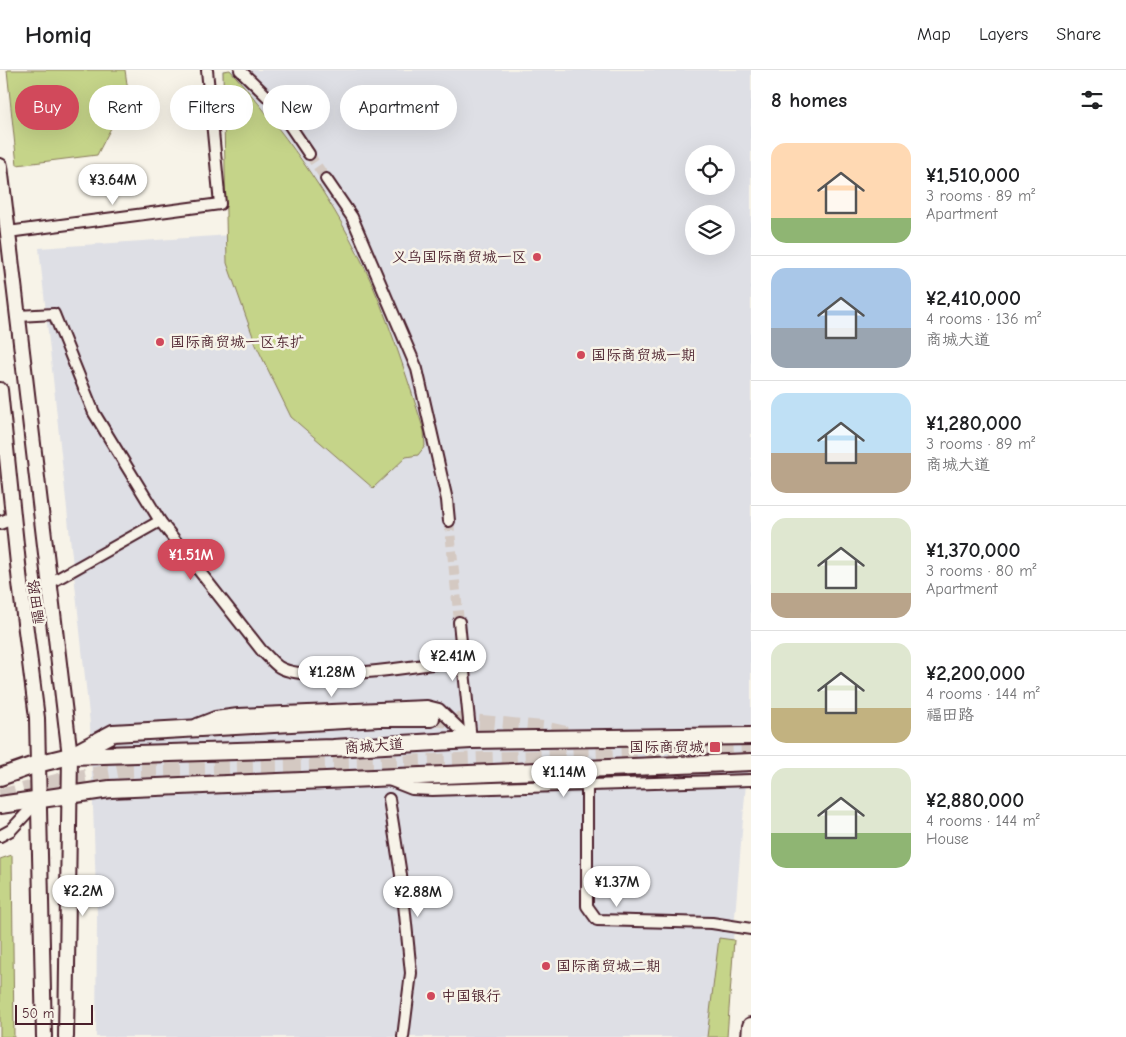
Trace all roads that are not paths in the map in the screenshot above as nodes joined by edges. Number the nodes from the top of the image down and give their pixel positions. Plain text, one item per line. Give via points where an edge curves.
1 (207, 70) edge
2 (240, 70) edge
3 (309, 154) tunnel mouth
4 (0, 166) edge
5 (326, 179) tunnel mouth
6 (8, 232) junction
7 (18, 316) junction
8 (0, 390) edge
9 (14, 518) junction
10 (160, 521) junction
11 (449, 521) tunnel mouth
12 (0, 523) edge
13 (50, 583) junction
14 (459, 622) tunnel mouth
15 (463, 659) junction
16 (431, 718) tunnel mouth
17 (179, 731) junction
18 (751, 736) edge
19 (471, 740) junction
20 (70, 756) junction
21 (751, 762) edge
22 (37, 764) junction
23 (0, 777) edge
24 (384, 777) junction
25 (751, 780) edge
26 (587, 785) junction
27 (70, 796) junction
28 (389, 799) dead end
29 (38, 801) junction
30 (0, 805) edge
31 (0, 836) edge
32 (751, 929) edge
33 (751, 1026) edge
34 (44, 1037) edge
35 (66, 1037) edge
36 (402, 1037) edge
37 (750, 1037) edge

1 - 6 street via 220,204
2 - 3 street via 276,105
4 - 6 main road, 福田路
5 - 11 street via 352,217 417,369
6 - 7 main road, 福田路
7 - 10 street via 54,314 94,413
7 - 13 main road, 福田路
8 - 9 main road, 福田路
9 - 12 street
9 - 22 main road, 福田路 via 37,718
10 - 13 street
10 - 15 street via 262,651 279,667 329,674 410,668
13 - 20 main road, 福田路
14 - 15 street
15 - 19 street
16 - 17 main road via 379,718
17 - 19 street via 215,717 238,714 427,706 439,709
17 - 20 main road via 114,733
18 - 19 main road, 商城大道
19 - 20 main road, 商城大道
20 - 22 main road, 商城大道
20 - 27 main road, 福田路
21 - 24 main road, 商城大道
22 - 23 main road, 商城大道
22 - 29 main road, 福田路
24 - 26 street via 412,789 426,790
24 - 27 main road, 商城大道 via 110,789
25 - 26 street
26 - 32 street via 587,906 597,920 712,923
27 - 29 main road, 商城大道
27 - 35 main road, 福田路
28 - 36 street via 411,973
29 - 30 main road, 商城大道
29 - 31 street via 11,830
29 - 34 main road, 福田路
33 - 37 main road

